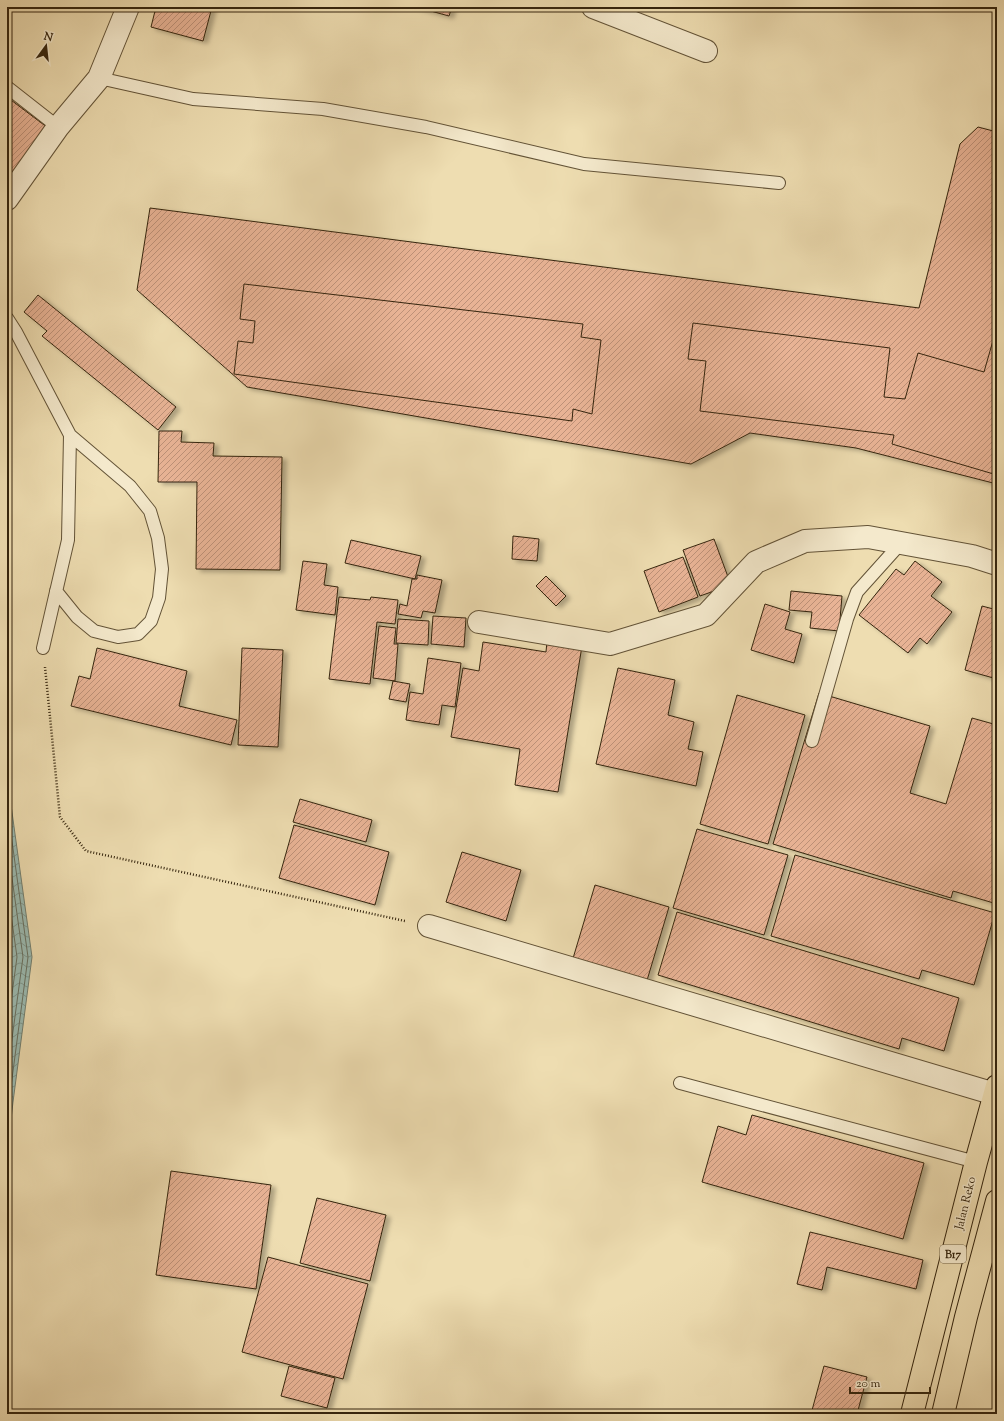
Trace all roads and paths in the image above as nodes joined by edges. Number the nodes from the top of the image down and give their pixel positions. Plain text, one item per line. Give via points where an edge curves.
1 (128, 7) edge
2 (593, 7) edge
3 (706, 51) dead end
4 (99, 78) junction
5 (7, 87) edge
6 (58, 127) junction
7 (778, 183) dead end
8 (7, 199) edge
9 (7, 318) edge
10 (70, 435) junction
11 (901, 543) junction
12 (997, 564) edge
13 (56, 591) junction
14 (479, 622) dead end
15 (43, 648) joint
16 (812, 741) dead end
17 (429, 926) joint
18 (680, 1083) dead end
19 (996, 1090) edge
20 (976, 1162) junction
21 (997, 1201) edge
22 (912, 1414) edge
23 (942, 1414) edge

1 - 4 street
2 - 3 street
4 - 6 street
4 - 7 lane via 193,99 323,109 426,127 584,164
5 - 6 lane
6 - 8 street
9 - 10 lane
10 - 13 lane via 68,540
10 - 13 lane via 130,486 150,511 158,538 162,569 159,598 151,621 138,634 118,637 94,631 77,617
11 - 12 street via 972,556
11 - 14 street via 868,537 805,541 756,562 706,615 610,644
11 - 16 lane via 857,592 847,618
13 - 15 lane
15 - 17 path via 60,817 86,851
17 - 19 street
18 - 20 lane
19 - 20 main road, Jalan Reko / B17
20 - 22 main road, Jalan Reko / B17
21 - 23 main road, B17

